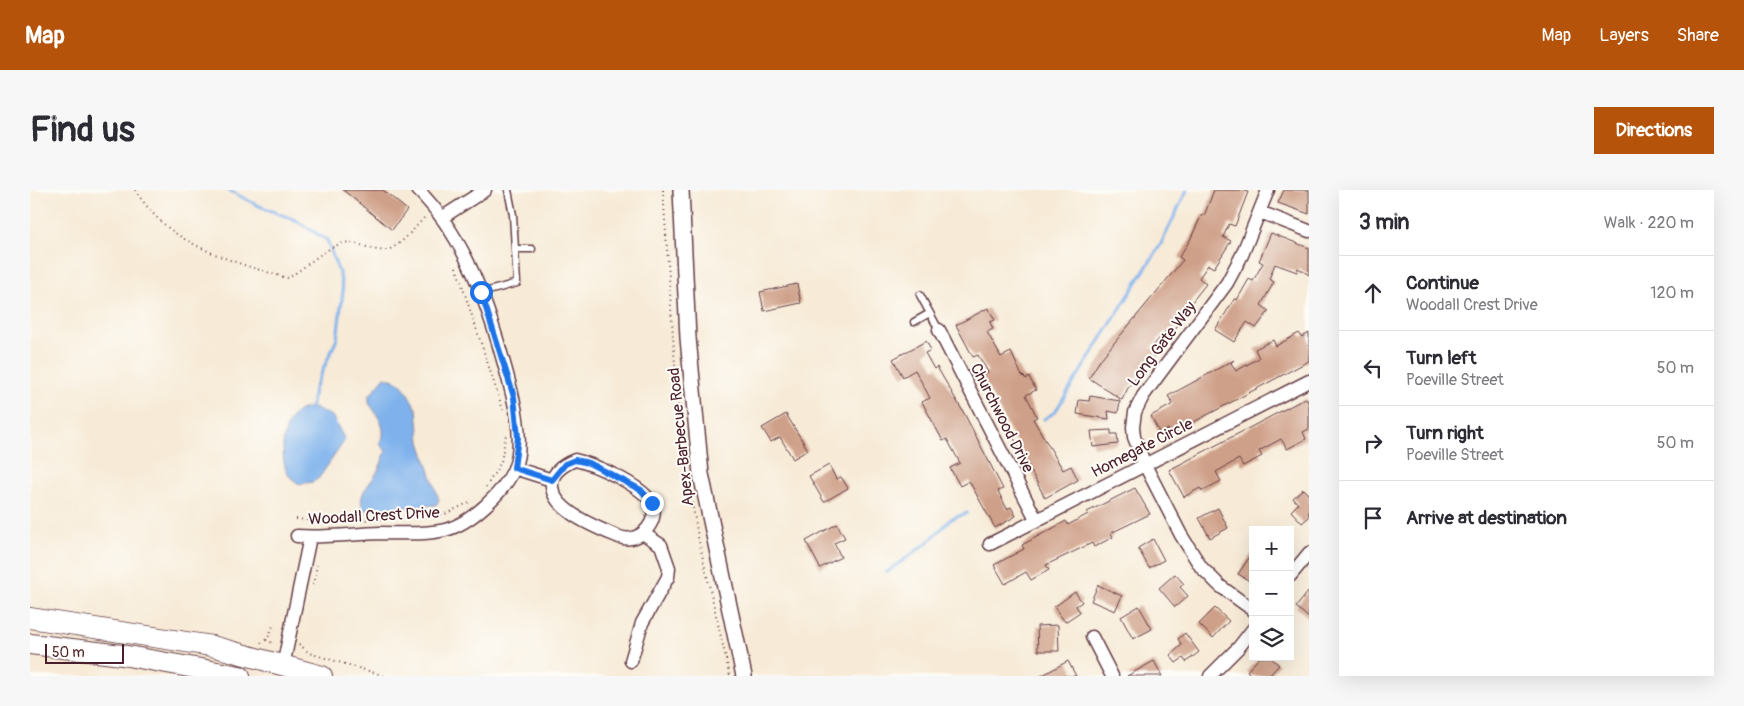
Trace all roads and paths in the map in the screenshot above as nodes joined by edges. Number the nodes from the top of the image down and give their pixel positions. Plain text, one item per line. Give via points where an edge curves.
1 (134, 190) edge
2 (418, 190) edge
3 (485, 190) edge
4 (508, 190) edge
5 (681, 190) edge
6 (1268, 190) edge
7 (1260, 212) junction
8 (428, 214) dead end
9 (443, 217) junction
10 (1309, 230) edge
11 (515, 249) junction
12 (532, 249) dead end
13 (454, 260) dead end
14 (481, 292) junction
15 (920, 295) dead end
16 (930, 313) junction
17 (914, 322) dead end
18 (939, 330) joint
19 (1309, 381) edge
20 (504, 414) dead end
21 (506, 428) dead end
22 (1145, 465) junction
23 (514, 468) junction
24 (552, 480) junction
25 (484, 490) dead end
26 (473, 500) dead end
27 (296, 519) dead end
28 (1037, 521) junction
29 (644, 534) junction
30 (990, 544) dead end
31 (1309, 553) edge
32 (318, 558) dead end
33 (1294, 571) edge
34 (312, 589) dead end
35 (1249, 607) edge
36 (30, 618) edge
37 (1249, 633) edge
38 (1092, 638) dead end
39 (266, 640) dead end
40 (298, 640) dead end
41 (269, 643) dead end
42 (30, 644) edge
43 (302, 648) junction
44 (298, 650) dead end
45 (631, 661) dead end
46 (283, 666) junction
47 (240, 676) edge
48 (322, 676) edge
49 (385, 676) edge
50 (744, 676) edge
51 (1112, 676) edge
52 (1210, 676) edge

1 - 8 path via 165,226 220,256 288,278 341,243 382,251 391,249
2 - 9 street, Woodall Crest Drive
3 - 9 street
4 - 11 lane
5 - 50 street, Apex-Barbecue Road via 688,338 700,474
6 - 7 street, Long Gate Way
7 - 10 street
7 - 22 street, Long Gate Way via 1227,283 1139,404 1134,419 1134,437
9 - 14 street, Woodall Crest Drive via 470,263
11 - 12 lane
11 - 14 lane via 518,283
13 - 20 path
14 - 23 street, Woodall Crest Drive via 514,397 518,437
15 - 16 lane
16 - 17 lane
16 - 18 lane
18 - 28 street, Churchwood Drive
19 - 22 street, Homegate Circle
21 - 25 path via 506,446 501,462
22 - 28 street, Homegate Circle
22 - 35 street, Long Gate Way via 1197,561 1220,586
23 - 24 street
23 - 46 street, Woodall Crest Drive via 483,510 446,530 303,536
24 - 29 street via 557,502 582,520 625,539 636,539
24 - 29 street via 565,464 575,460 589,463 641,490 652,503 653,510
26 - 27 path via 445,514 430,516 326,522
28 - 30 street, Homegate Circle
29 - 45 street via 661,545 669,568 668,577 642,623
31 - 33 street
32 - 34 path
36 - 46 main road via 212,646
37 - 52 street
38 - 51 street
39 - 41 path
40 - 43 path
42 - 47 main road via 122,655
43 - 44 path
43 - 49 path via 309,653
46 - 48 main road

